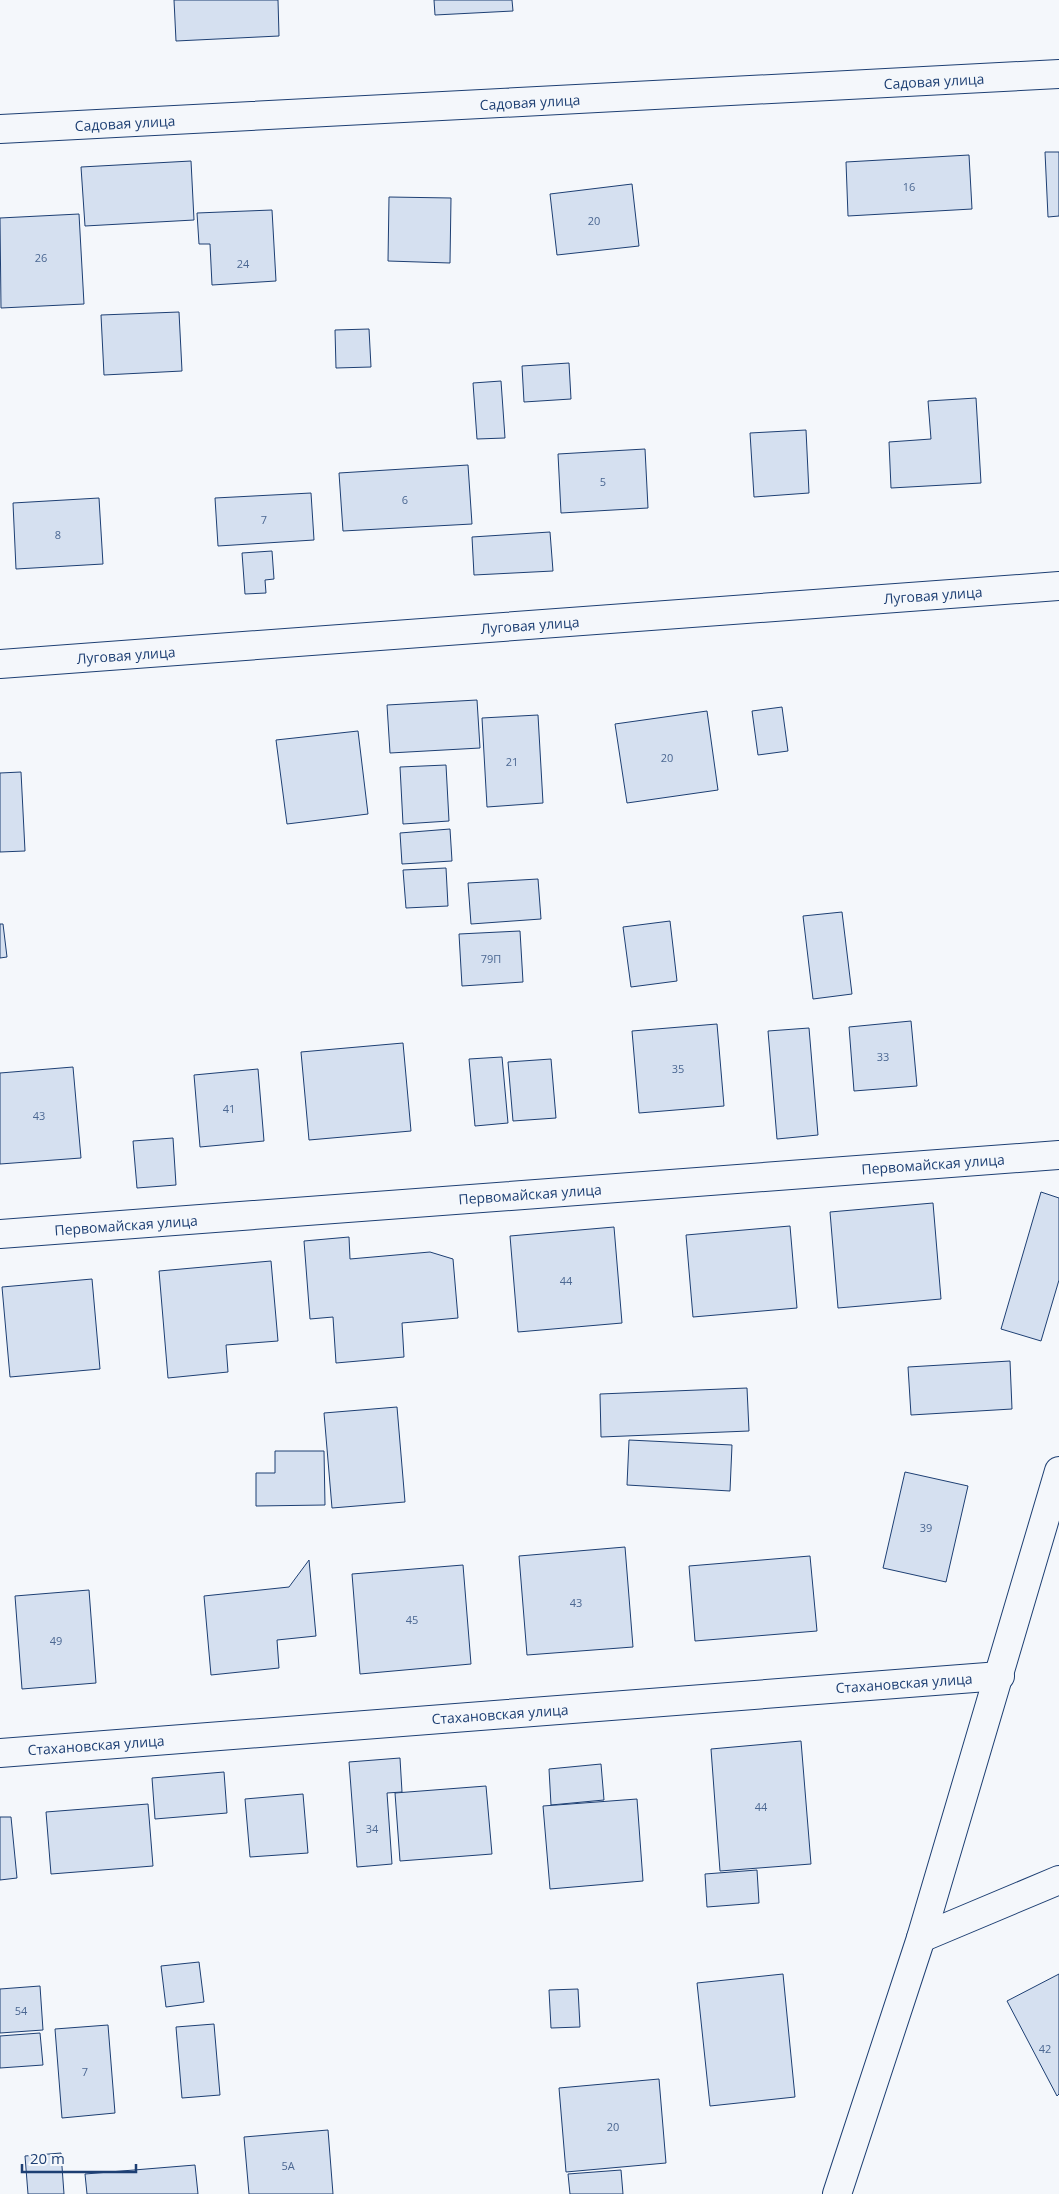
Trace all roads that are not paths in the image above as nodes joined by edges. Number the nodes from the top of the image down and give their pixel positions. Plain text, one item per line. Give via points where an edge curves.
1 (1059, 74) edge
2 (0, 129) edge
3 (1059, 586) edge
4 (0, 664) edge
5 (1059, 1155) edge
6 (0, 1234) edge
7 (1059, 1471) edge
8 (1000, 1676) junction
9 (0, 1753) edge
10 (1059, 1880) edge
11 (922, 1938) junction
12 (837, 2194) edge

1 - 2 street, Садовая улица
3 - 4 street, Луговая улица
5 - 6 street, Первомайская улица
7 - 8 street
8 - 9 street, Стахановская улица
8 - 11 street
10 - 11 street
11 - 12 street

